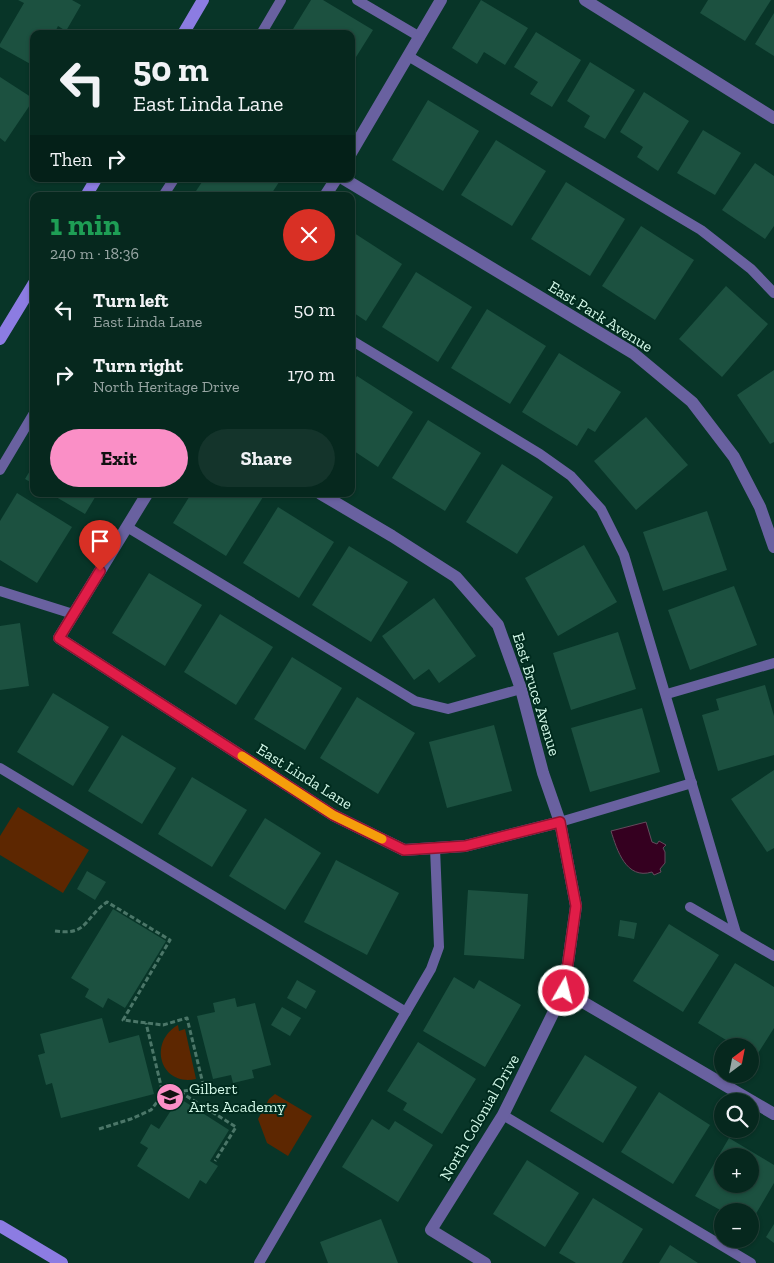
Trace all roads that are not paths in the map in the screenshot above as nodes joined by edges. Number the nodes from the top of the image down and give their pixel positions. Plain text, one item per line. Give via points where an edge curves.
1 (203, 0) edge
2 (281, 0) edge
3 (357, 0) edge
4 (441, 0) edge
5 (585, 0) edge
6 (185, 30) edge
7 (263, 30) edge
8 (420, 37) junction
9 (408, 56) junction
10 (774, 118) edge
11 (355, 146) edge
12 (349, 182) edge
13 (30, 290) edge
14 (774, 294) edge
15 (0, 340) edge
16 (355, 342) edge
17 (30, 420) edge
18 (0, 470) edge
19 (145, 497) edge
20 (326, 497) edge
21 (127, 527) junction
22 (774, 547) edge
23 (0, 591) edge
24 (73, 614) junction
25 (774, 664) edge
26 (521, 689) junction
27 (667, 694) junction
28 (0, 768) edge
29 (692, 783) junction
30 (560, 822) junction
31 (435, 848) junction
32 (690, 906) dead end
33 (736, 934) junction
34 (774, 956) edge
35 (564, 991) junction
36 (406, 1012) junction
37 (774, 1114) edge
38 (503, 1115) junction
39 (0, 1226) edge
40 (62, 1263) edge
41 (259, 1263) edge
42 (485, 1263) edge
43 (751, 1263) edge

1 - 6 main road
2 - 7 lane
3 - 8 lane
4 - 8 street
5 - 10 street
8 - 9 street
9 - 11 street
9 - 14 lane via 700,230 751,269
12 - 22 street, East Park Avenue via 633,353 692,402 734,457 760,507
13 - 15 main road
16 - 27 lane via 540,454 571,476 601,509 624,555
17 - 18 lane
19 - 21 street
20 - 26 street, East Bruce Avenue via 456,577 498,625
21 - 24 street
21 - 26 lane via 416,700 448,708
23 - 24 lane
24 - 31 street, East Linda Lane via 59,638 333,815 404,850
25 - 27 lane
26 - 30 street, East Bruce Avenue via 543,773
27 - 29 lane
28 - 36 lane
29 - 30 lane
29 - 33 lane
30 - 31 street, East Linda Lane via 465,846
30 - 35 street, East Bruce Avenue via 576,906
31 - 36 lane via 440,947
32 - 33 lane
33 - 34 lane
35 - 37 street
35 - 38 street, North Colonial Drive
36 - 41 lane
38 - 42 street, North Colonial Drive via 431,1230
38 - 43 lane
39 - 40 main road

